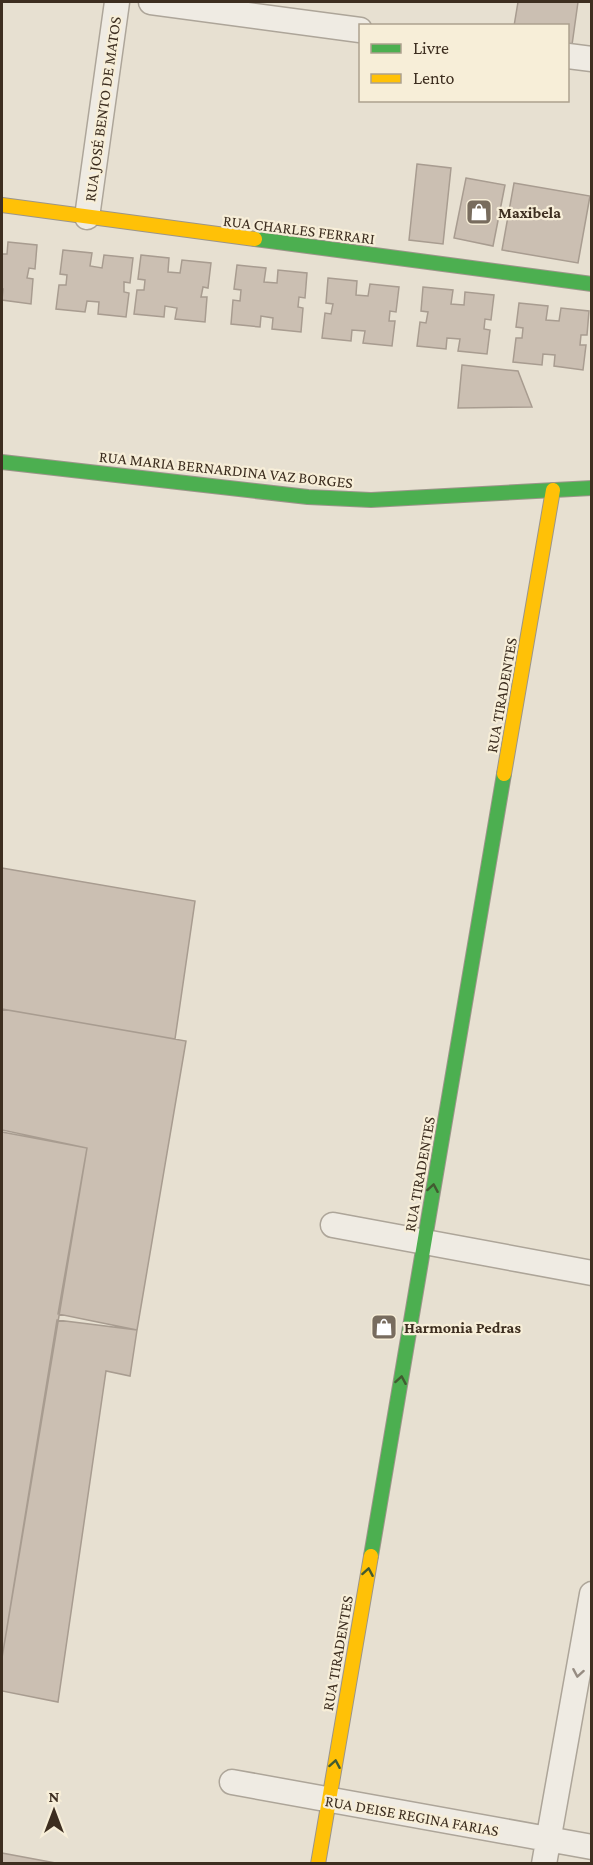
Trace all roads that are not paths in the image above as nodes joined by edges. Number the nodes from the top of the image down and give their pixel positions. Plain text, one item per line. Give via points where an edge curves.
1 (117, 2) edge
2 (151, 2) edge
3 (359, 30) edge
4 (569, 56) edge
5 (591, 59) edge
6 (2, 206) edge
7 (87, 217) junction
8 (591, 284) edge
9 (2, 462) edge
10 (591, 488) edge
11 (553, 490) junction
12 (333, 1225) dead end
13 (424, 1241) junction
14 (591, 1273) edge
15 (591, 1594) edge
16 (232, 1782) dead end
17 (329, 1799) junction
18 (548, 1839) junction
19 (591, 1847) edge
20 (318, 1863) edge
21 (544, 1863) edge

1 - 7 street, RUA JOSÉ BENTO DE MATOS
2 - 3 street
4 - 5 street
6 - 7 street, RUA CHARLES FERRARI
7 - 8 street, RUA CHARLES FERRARI
9 - 11 street, RUA MARIA BERNARDINA VAZ BORGES via 370,500
10 - 11 street, RUA MARIA BERNARDINA VAZ BORGES
13 -> 11 street, RUA TIRADENTES
12 - 13 street
13 - 14 street
17 -> 13 street, RUA TIRADENTES
15 -> 18 street
16 - 17 street, RUA DEISE REGINA FARIAS
17 - 18 street, RUA DEISE REGINA FARIAS
17 - 20 street, RUA TIRADENTES
18 - 19 street, RUA DEISE REGINA FARIAS
18 - 21 street

